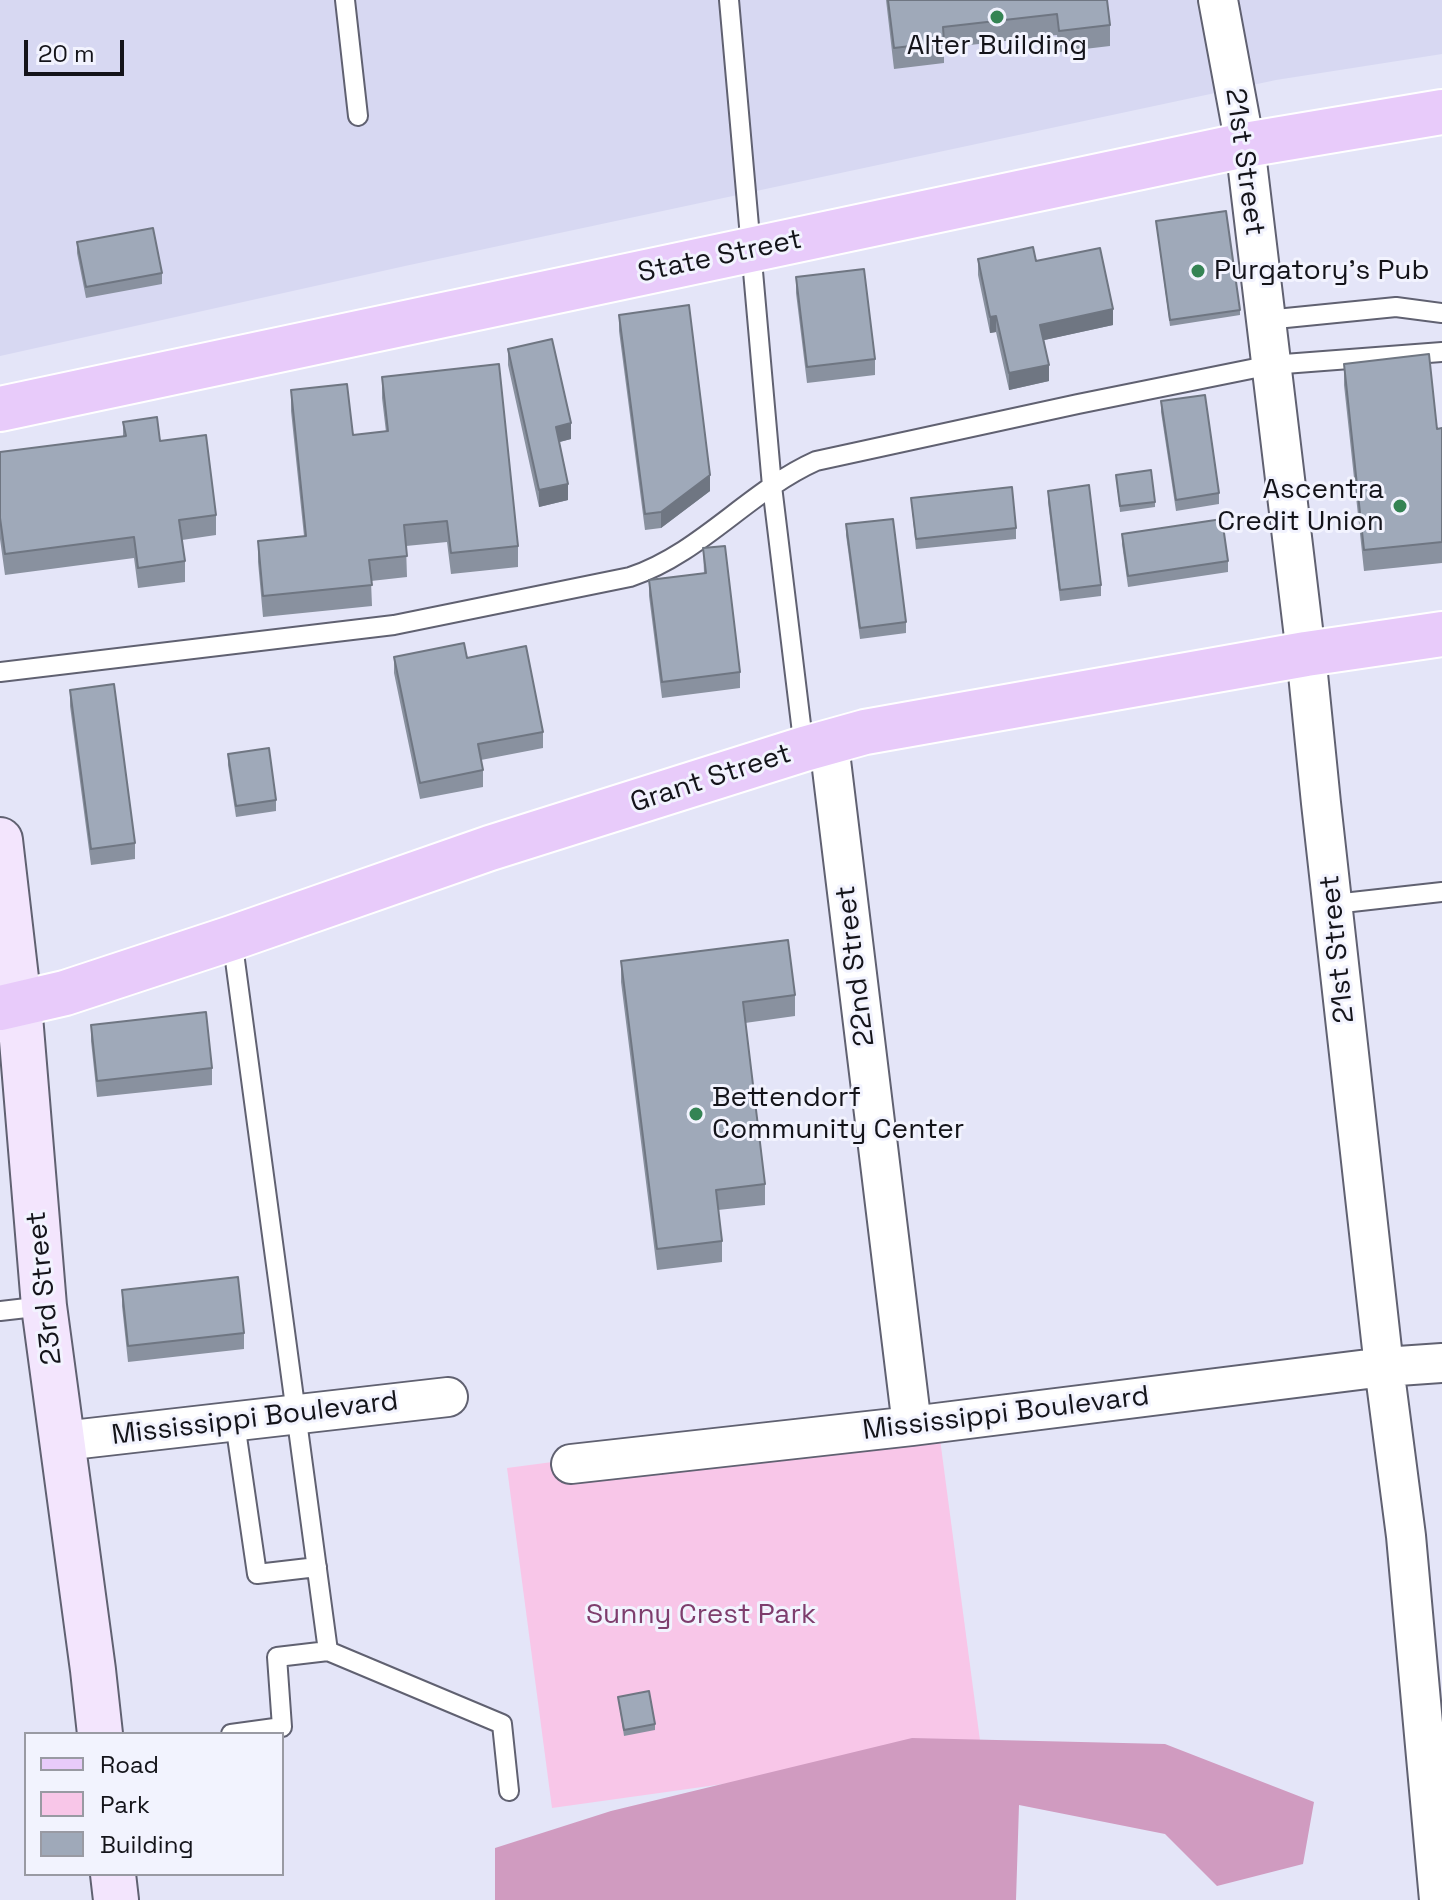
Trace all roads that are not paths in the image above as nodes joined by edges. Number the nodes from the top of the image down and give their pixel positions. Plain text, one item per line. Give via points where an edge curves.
1 (345, 0) edge
2 (729, 0) edge
3 (1218, 0) edge
4 (1442, 112) edge
5 (358, 116) dead end
6 (1245, 145) junction
7 (752, 251) junction
8 (1442, 313) edge
9 (1266, 320) junction
10 (1442, 352) edge
11 (1271, 365) junction
12 (0, 409) edge
13 (772, 486) junction
14 (1442, 634) edge
15 (1306, 654) junction
16 (0, 672) edge
17 (816, 746) junction
18 (0, 840) edge
19 (1442, 892) edge
20 (1334, 904) junction
21 (232, 938) junction
22 (9, 1006) edge
23 (44, 1306) junction
24 (0, 1311) edge
25 (1442, 1363) edge
26 (1384, 1367) junction
27 (448, 1397) dead end
28 (297, 1413) junction
29 (235, 1423) junction
30 (912, 1426) junction
31 (63, 1441) junction
32 (571, 1464) dead end
33 (317, 1567) junction
34 (328, 1651) junction
35 (100, 1732) edge
36 (246, 1732) edge
37 (509, 1791) dead end
38 (113, 1876) edge
39 (116, 1900) edge
40 (1439, 1900) edge

1 - 5 lane
2 - 7 lane
3 - 6 street, 21st Street
4 - 6 main road, State Street
6 - 7 main road, State Street
6 - 9 street, 21st Street
7 - 12 main road, State Street
7 - 13 lane
8 - 9 lane via 1396,307
9 - 11 street, 21st Street
10 - 11 lane
11 - 13 lane via 816,461
11 - 15 street, 21st Street
13 - 16 lane via 678,555 630,577 394,625
13 - 17 lane
14 - 15 main road, Grant Street
15 - 17 main road, Grant Street via 865,732
15 - 20 street, 21st Street
17 - 21 main road, Grant Street via 490,848
17 - 30 street, 22nd Street
18 - 22 street, 23rd Street
19 - 20 lane
20 - 26 street, 21st Street
21 - 22 main road, Grant Street
21 - 28 lane
22 - 23 street, 23rd Street
23 - 24 lane
23 - 31 street, 23rd Street
25 - 26 street, Mississippi Boulevard
26 - 30 street, Mississippi Boulevard
26 - 40 street, 21st Street via 1417,1639
27 - 28 street, Mississippi Boulevard
28 - 29 street, Mississippi Boulevard
28 - 33 lane
29 - 31 street, Mississippi Boulevard
29 - 33 lane via 257,1574
30 - 32 street, Mississippi Boulevard
31 - 35 street, 23rd Street
33 - 34 lane
34 - 36 lane via 277,1657 282,1727
34 - 37 lane via 502,1724
38 - 39 street

